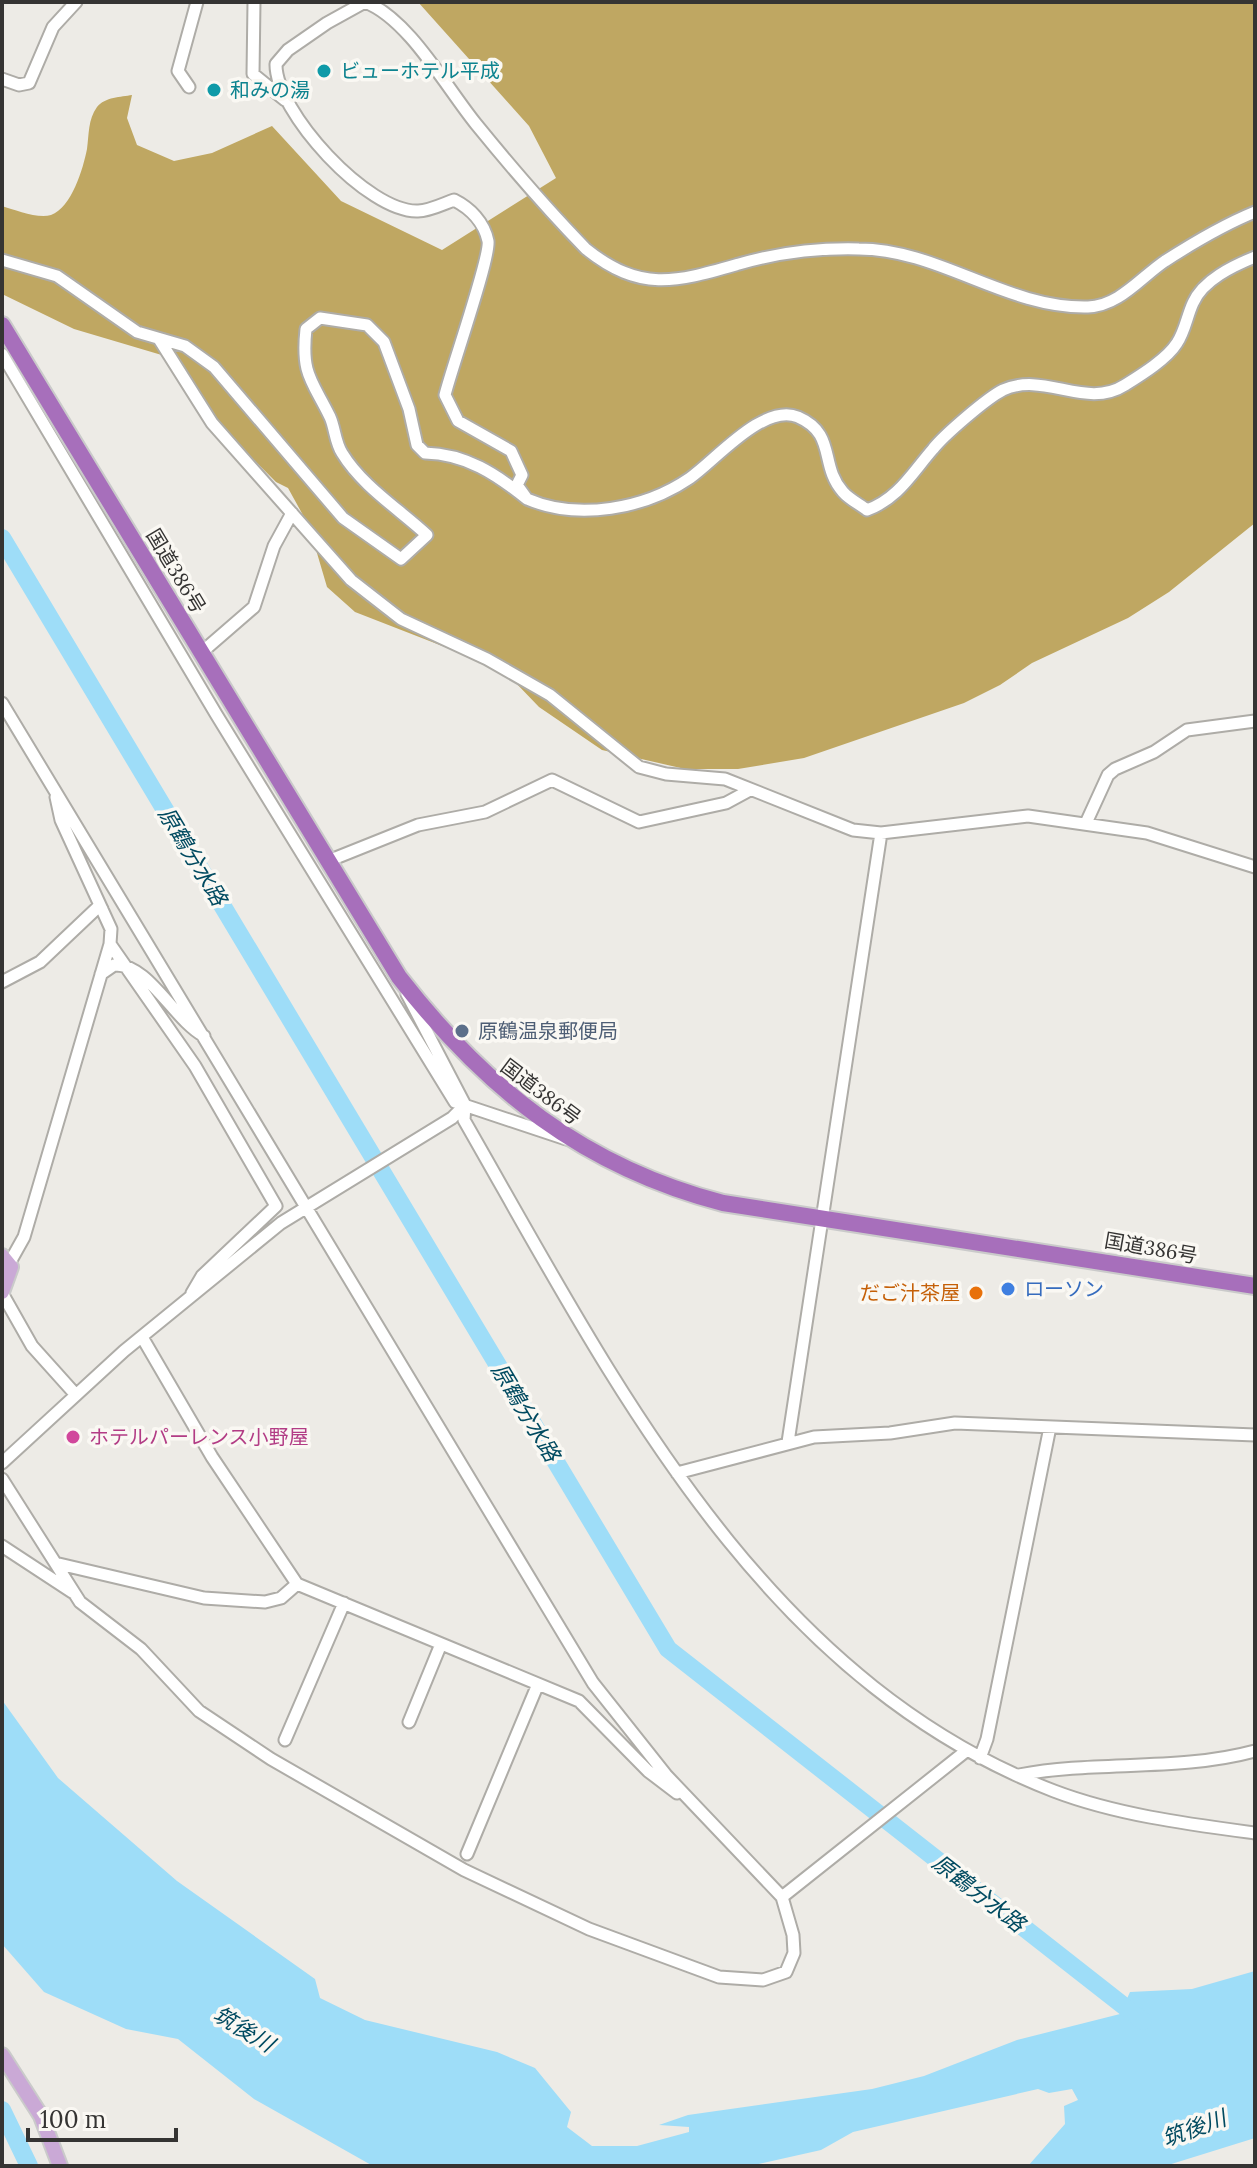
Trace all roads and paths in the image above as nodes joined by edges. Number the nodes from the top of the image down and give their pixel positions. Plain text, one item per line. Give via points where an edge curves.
1 (76, 2) edge
2 (197, 2) edge
3 (254, 2) edge
4 (2, 79) edge
5 (189, 87) dead end
6 (292, 105) junction
7 (1255, 212) edge
8 (1255, 257) edge
9 (2, 260) edge
10 (2, 325) edge
11 (159, 339) junction
12 (2, 354) edge
13 (527, 499) junction
14 (292, 513) junction
15 (202, 652) junction
16 (2, 703) edge
17 (1255, 721) edge
18 (750, 790) junction
19 (56, 793) junction
20 (1086, 823) junction
21 (881, 833) junction
22 (328, 861) junction
23 (1255, 867) edge
24 (102, 909) junction
25 (110, 944) junction
26 (123, 965) junction
27 (100, 974) junction
28 (399, 977) junction
29 (2, 982) edge
30 (205, 1037) junction
31 (465, 1105) junction
32 (571, 1140) junction
33 (309, 1205) junction
34 (822, 1218) junction
35 (6, 1259) edge
36 (1255, 1286) edge
37 (2, 1292) edge
38 (190, 1298) junction
39 (142, 1337) junction
40 (76, 1395) junction
41 (1050, 1427) junction
42 (1255, 1435) edge
43 (788, 1442) junction
44 (2, 1463) edge
45 (677, 1473) junction
46 (2, 1479) edge
47 (2, 1546) edge
48 (59, 1564) junction
49 (297, 1584) junction
50 (72, 1592) junction
51 (344, 1603) junction
52 (441, 1644) junction
53 (538, 1684) junction
54 (409, 1722) dead end
55 (285, 1740) dead end
56 (1255, 1751) edge
57 (963, 1753) junction
58 (980, 1758) junction
59 (1018, 1775) junction
60 (690, 1801) junction
61 (1255, 1833) edge
62 (467, 1854) dead end
63 (785, 1895) junction
64 (2, 2055) edge
65 (60, 2166) edge

1 - 4 street via 53,27 29,83
2 - 5 street via 178,71
3 - 6 street via 253,74
6 - 7 street via 275,80 276,64 288,50 365,2 387,13 556,219 606,265 638,279 680,280 797,253 861,249 929,260 1034,299 1088,307 1113,301 1186,248
6 - 13 street via 324,156 389,202 419,211 454,200 471,209 488,240 488,260 445,395 458,421 511,451 522,475 517,485
8 - 13 street via 1205,287 1193,302 1177,343 1127,384 1106,395 1037,383 999,392 944,436 884,504 867,510 841,491 823,436 793,415 766,420 692,477 639,503 576,510
9 - 11 street via 57,276 137,332
10 - 15 highway, 国道386号
11 - 13 street via 185,346 214,367 343,518 401,559 427,535 364,480 341,451 330,418 310,386 304,350 306,329 320,318 367,325 384,342 417,445 425,453 469,461
11 - 14 street via 212,423
12 - 31 street via 401,1015 455,1102
14 - 15 street via 274,546 254,607
14 - 18 street via 380,606 540,688 639,767 710,776
15 - 22 highway, 国道386号
16 - 19 street
17 - 20 street via 1187,730 1115,769
18 - 21 street via 853,830
18 - 22 street via 726,803 639,822 552,780 485,812 418,825
19 - 24 street via 61,820
19 - 30 street
20 - 21 street via 1028,816
20 - 23 street via 1147,833
21 - 34 street
22 - 28 highway, 国道386号
24 - 25 street via 111,929
24 - 29 street via 97,908 40,962
25 - 26 street
25 - 27 street
26 - 27 street
26 - 30 street via 139,972 189,1028
26 - 38 street via 193,1063 276,1206 202,1276
27 - 35 street via 24,1237
28 - 31 street
28 - 32 highway, 国道386号 via 488,1078
30 - 33 street
31 - 32 street
31 - 33 street
31 - 45 street via 464,1120 632,1411
32 - 34 highway, 国道386号 via 699,1196
33 - 38 street
33 - 60 street via 593,1683
34 - 36 highway, 国道386号
34 - 43 street
35 - 37 main road via 11,1272
37 - 40 street via 32,1346
38 - 39 street
39 - 40 street
39 - 49 street via 212,1457
40 - 44 street
41 - 42 street
41 - 43 street via 955,1423
41 - 58 street
43 - 45 street
45 - 57 street via 727,1541 791,1613 883,1694
46 - 48 street
47 - 50 street
48 - 49 street via 204,1598 265,1602 281,1598
48 - 50 street
49 - 51 street
50 - 63 street via 141,1649 199,1711 271,1759 459,1868 589,1929 719,1977 763,1980 786,1972 794,1953
51 - 52 street
51 - 55 street
52 - 53 street
52 - 54 street
53 - 60 street via 588,1708 648,1771
53 - 62 street
56 - 59 street via 1215,1762
57 - 58 street
57 - 63 street
58 - 59 street
59 - 61 street via 1120,1810
60 - 63 street
64 - 65 main road via 41,2116

